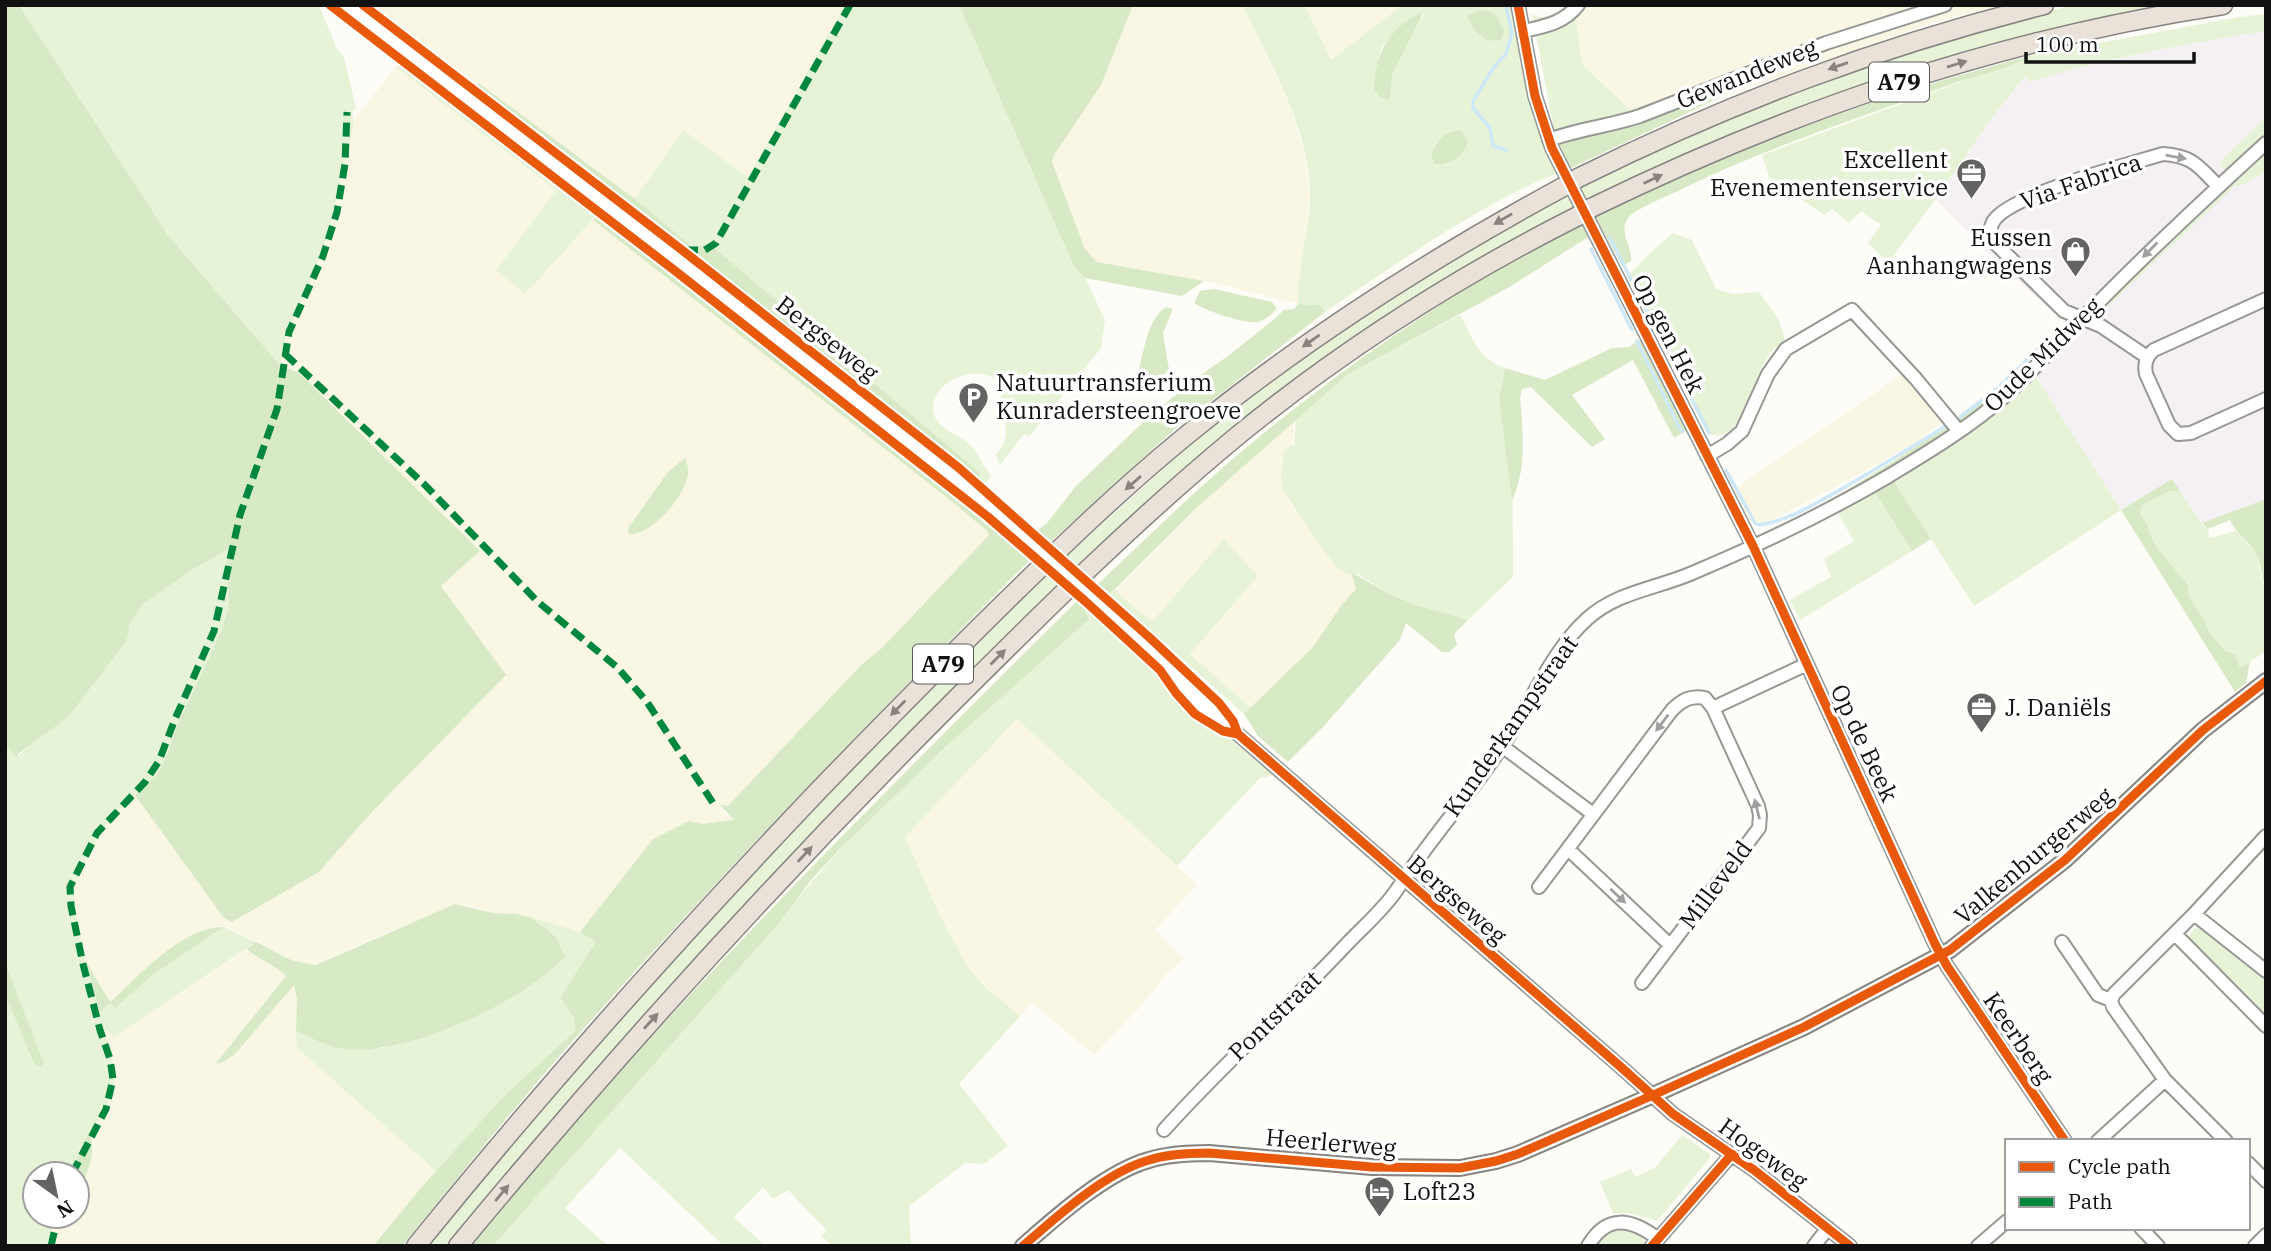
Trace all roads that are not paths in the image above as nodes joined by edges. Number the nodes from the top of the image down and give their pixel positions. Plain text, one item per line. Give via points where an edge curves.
1 (346, 5) edge
2 (1518, 5) edge
3 (1578, 5) edge
4 (1945, 5) edge
5 (2045, 5) edge
6 (2223, 5) edge
7 (1524, 31) junction
8 (1549, 140) junction
9 (2266, 143) edge
10 (2218, 186) junction
11 (2266, 299) edge
12 (2082, 318) junction
13 (2147, 357) junction
14 (2266, 399) edge
15 (1958, 430) junction
16 (1707, 456) junction
17 (1753, 546) junction
18 (1807, 664) junction
19 (2266, 681) edge
20 (1713, 708) junction
21 (1502, 746) junction
22 (1592, 814) junction
23 (2266, 836) edge
24 (1568, 849) junction
25 (1402, 878) junction
26 (1539, 887) dead end
27 (2194, 914) junction
28 (2175, 934) junction
29 (2062, 942) dead end
30 (1670, 945) junction
31 (1941, 956) junction
32 (2266, 971) edge
33 (1642, 983) dead end
34 (2111, 1000) junction
35 (2266, 1026) edge
36 (2165, 1080) junction
37 (1650, 1096) junction
38 (1164, 1130) dead end
39 (2064, 1139) edge
40 (2100, 1139) edge
41 (2224, 1139) edge
42 (1732, 1154) junction
43 (2250, 1165) edge
44 (2266, 1181) edge
45 (2005, 1223) edge
46 (1828, 1228) junction
47 (2143, 1230) edge
48 (2266, 1235) edge
49 (1655, 1243) edge
50 (416, 1246) edge
51 (458, 1246) edge
52 (1023, 1246) edge
53 (1588, 1246) edge
54 (1814, 1246) edge
55 (1850, 1246) edge
56 (1978, 1246) edge
57 (2158, 1246) edge
58 (2255, 1246) edge

1 - 25 street, Bergseweg, bridge via 952,476 1091,595 1202,696 1217,716
2 - 7 street, Op gen Hek
3 - 7 street via 1559,22
4 - 8 street, Gewandeweg via 1826,43 1640,116
5 -> 50 highway, A79 via 1931,35 1812,75 1690,124 1570,182 1449,251 1306,344 1178,442 1057,551 869,737 610,1015
51 -> 6 highway, A79 via 639,1034 900,755 1144,517 1238,436 1347,354 1499,257 1760,132 1921,74 2070,34
7 - 8 street, Op gen Hek via 1535,96
8 - 16 street, Op gen Hek
9 - 10 street, Oude Midweg
10 -> 12 street, Oude Midweg
12 -> 10 street, Via Fabrica via 2064,311 1994,242 1991,227 1996,218 2037,195 2163,154 2182,155
11 - 13 street
12 - 13 street
12 - 15 street, Oude Midweg via 2003,398
13 - 14 street via 2146,374 2169,425 2178,433 2191,433
15 - 16 street via 1852,310 1786,349 1742,431
15 - 17 street, Oude Midweg via 1841,503
16 - 17 street, Op gen Hek
17 - 18 street, Op de Beek
17 - 21 street, Kunderkampstraat via 1685,576 1631,592 1587,619 1564,646
18 - 20 street
18 - 31 street, Op de Beek
19 - 31 main road, Valkenburgerweg via 2203,730 2055,868
20 -> 22 street via 1706,698 1694,695 1680,702
30 -> 20 street, Milleveld via 1759,828 1758,806
21 - 22 street
21 - 25 street, Kunderkampstraat
22 - 24 street
23 - 27 street
24 - 26 street
24 -> 30 street, Milleveld
25 - 37 street, Bergseweg
25 - 38 street, Pontstraat via 1394,893 1301,993 1203,1086
27 - 28 street
27 - 32 street
28 - 34 street
28 - 35 street
29 - 34 street via 2098,995
30 - 33 street, Milleveld
31 - 37 main road, Valkenburgerweg via 1804,1027
31 - 39 street, Keerberg
34 - 36 street
36 - 40 street
36 - 41 street
37 - 42 street, Hogeweg
37 - 52 main road, Heerlerweg via 1518,1154 1460,1168 1383,1167 1209,1153 1158,1157 1103,1182
42 - 46 street, Hogeweg
42 - 49 street
43 - 44 street
45 - 56 street
46 - 54 street
46 - 55 street, Hogeweg
47 - 57 street
48 - 58 street
49 - 53 street via 1642,1227 1617,1223 1599,1230

